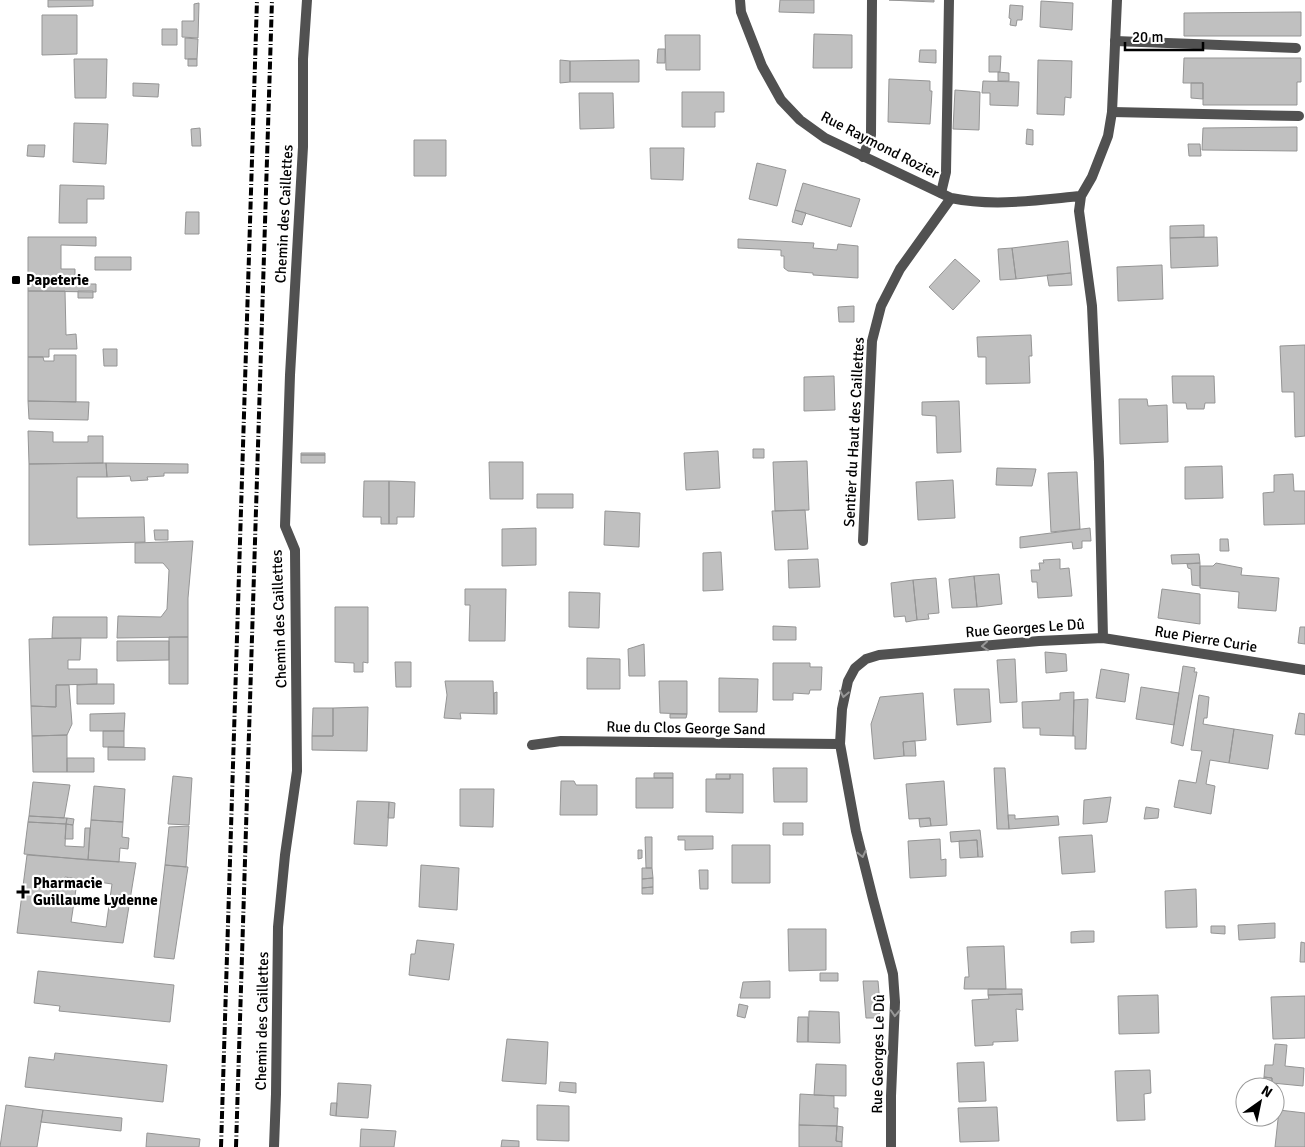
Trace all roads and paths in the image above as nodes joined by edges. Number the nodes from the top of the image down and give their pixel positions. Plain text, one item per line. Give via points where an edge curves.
1 (307, 0) edge
2 (740, 0) edge
3 (872, 0) edge
4 (950, 0) edge
5 (1117, 0) edge
6 (1115, 41) junction
7 (1296, 48) dead end
8 (1112, 112) junction
9 (1299, 116) dead end
10 (863, 156) junction
11 (946, 195) junction
12 (1081, 196) junction
13 (863, 540) dead end
14 (1103, 638) junction
15 (1305, 670) edge
16 (840, 744) junction
17 (532, 745) dead end
18 (274, 1147) edge
19 (891, 1147) edge

1 - 18 street, Chemin des Caillettes via 286,526 295,550 297,771 278,927
2 - 10 street, Rue Raymond Rozier via 741,12 762,66 781,100 800,120 825,138
3 - 10 street via 871,135
4 - 11 street
5 - 6 street, Rue Georges Le Dû
6 - 7 street
6 - 8 street, Rue Georges Le Dû
8 - 9 street
8 - 12 street, Rue Georges Le Dû via 1108,136
10 - 11 street, Rue Raymond Rozier
11 - 12 street, Rue Raymond Rozier via 970,202 998,203
11 - 13 street, Sentier du Haut des Caillettes via 881,306 872,341
12 - 14 street, Rue Georges Le Dû via 1079,211 1092,306
14 - 15 street, Rue Pierre Curie
14 -> 16 street, Rue Georges Le Dû via 932,650 866,659 855,668 848,681
16 - 17 street, Rue du Clos George Sand via 561,741
16 -> 19 street, Rue Georges Le Dû via 856,830 893,974

